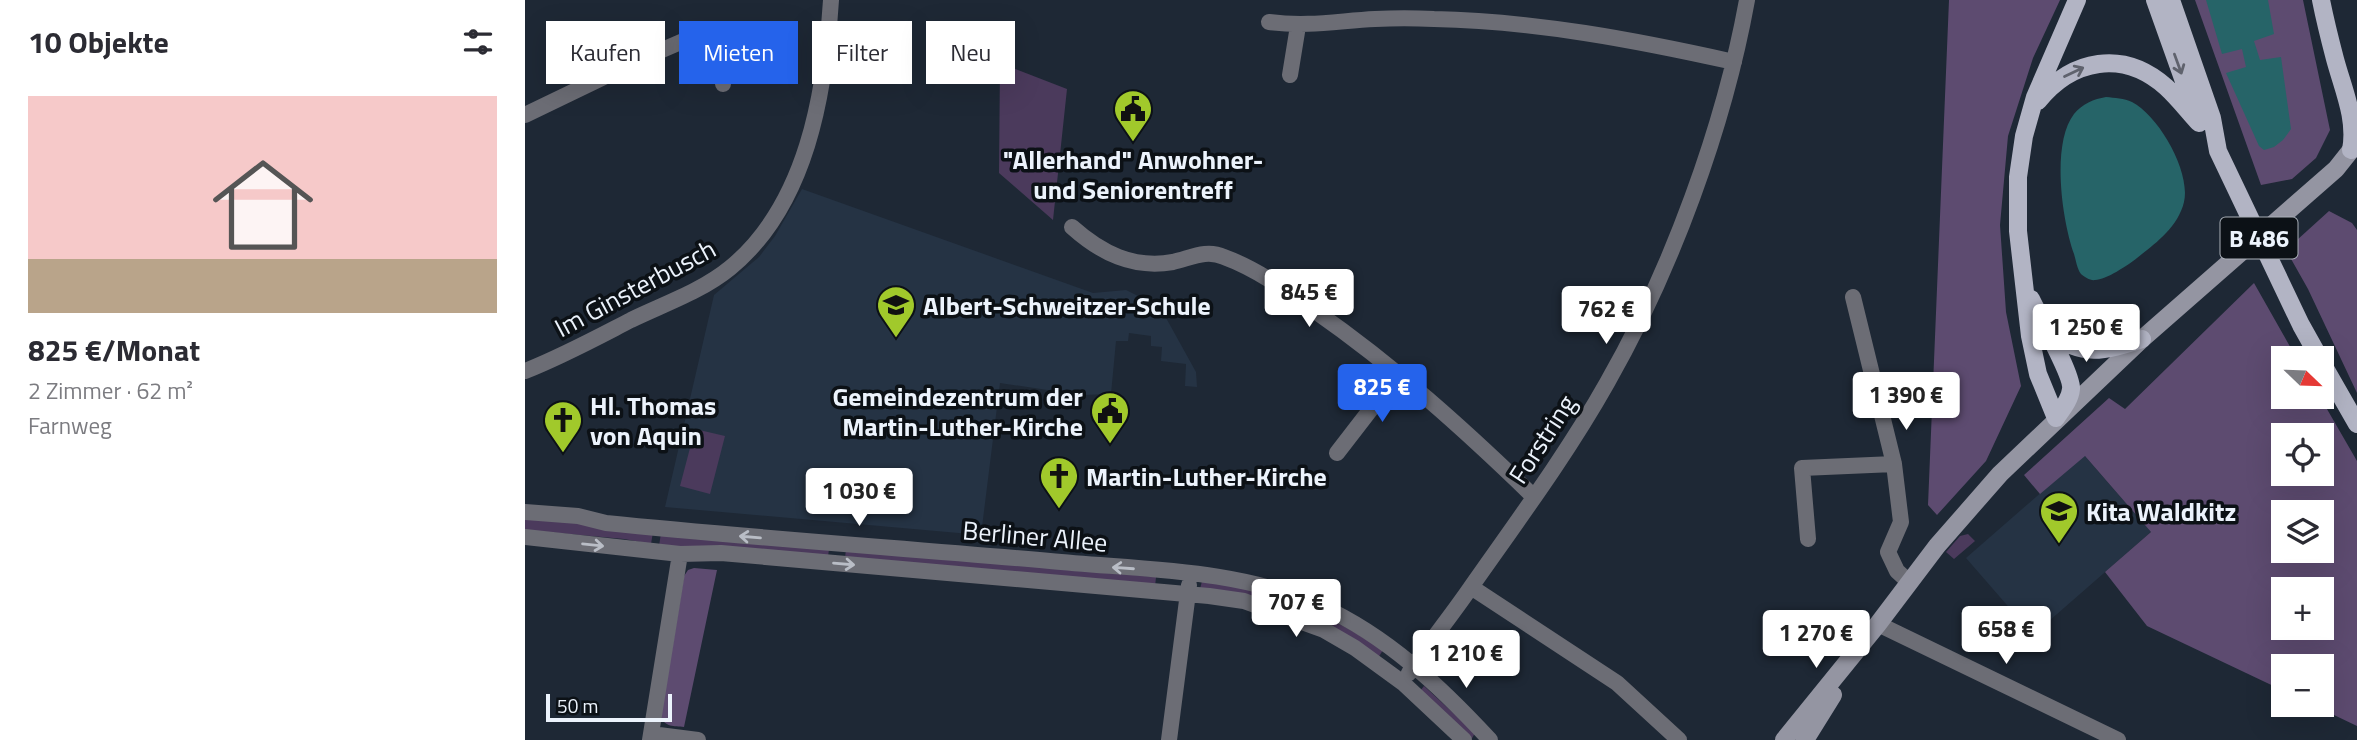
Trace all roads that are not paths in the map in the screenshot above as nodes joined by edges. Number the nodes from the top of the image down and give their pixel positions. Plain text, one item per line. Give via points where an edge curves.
1 (831, 0) edge
2 (1747, 0) edge
3 (2077, 0) edge
4 (2155, 0) edge
5 (2171, 0) edge
6 (2321, 0) edge
7 (1269, 22) dead end
8 (1298, 26) junction
9 (679, 43) edge
10 (1734, 62) junction
11 (1290, 75) dead end
12 (525, 115) edge
13 (2028, 120) junction
14 (2199, 123) junction
15 (2217, 151) junction
16 (2354, 155) edge
17 (1072, 227) dead end
18 (2021, 261) junction
19 (1853, 297) dead end
20 (2044, 327) junction
21 (2142, 339) junction
22 (2313, 346) edge
23 (525, 371) edge
24 (1398, 374) junction
25 (2335, 386) edge
26 (2056, 418) junction
27 (2357, 424) edge
28 (1337, 453) dead end
29 (1894, 464) junction
30 (1534, 497) junction
31 (525, 512) edge
32 (525, 537) edge
33 (1808, 539) dead end
34 (680, 554) junction
35 (1191, 572) junction
36 (1909, 582) junction
37 (1471, 587) junction
38 (1187, 594) junction
39 (1878, 624) junction
40 (1414, 666) junction
41 (1403, 683) junction
42 (651, 737) edge
43 (698, 740) edge
44 (1169, 740) edge
45 (1464, 740) edge
46 (1490, 740) edge
47 (1679, 740) edge
48 (1783, 740) edge
49 (1805, 740) edge
50 (2118, 740) edge

1 - 23 street, Im Ginsterbusch via 823,78 806,145 784,202 758,241 710,282
2 - 10 street, Forstring
3 - 13 main road
4 -> 14 main road, B 486
5 - 15 main road, B 486 via 2212,118
6 - 16 main road via 2354,119
7 - 8 street
8 - 10 street via 1375,19 1508,23 1640,41
8 - 11 street
9 - 12 street
10 - 30 street, Forstring via 1702,169 1644,308 1607,384
13 -> 14 main road via 2046,92 2075,69 2119,64 2165,86
13 - 18 main road via 2018,177
14 - 15 main road, B 486
15 - 22 main road, B 486
16 - 21 main road
17 - 24 street via 1095,247 1123,260 1171,262 1207,253 1222,255 1295,297
18 - 20 main road
18 - 26 main road via 2038,374
19 - 29 street
20 - 21 main road via 2064,344 2085,350 2110,349
20 - 26 main road via 2072,387
21 - 26 main road
24 - 28 street
24 - 30 street
25 - 27 main road, B 486
26 - 36 main road via 1975,502
29 - 33 street via 1801,468
29 - 36 street via 1901,522 1888,552 1897,571
30 - 37 street, Forstring
35 -> 31 street, Berliner Allee via 788,540
32 -> 34 street, Berliner Allee
34 -> 38 street, Berliner Allee via 721,553
34 - 42 street
35 - 38 street
35 - 40 street, Berliner Allee via 1258,584 1319,606 1367,631
36 - 39 main road
37 - 40 street, Forstring
37 - 47 street via 1617,683
38 - 41 street, Berliner Allee via 1244,601 1324,630
38 - 44 street
39 - 48 main road
39 - 49 main road
39 - 50 street
40 - 41 street, Forstring
40 - 46 street, Berliner Allee
41 - 45 street, Berliner Allee
42 - 43 street

